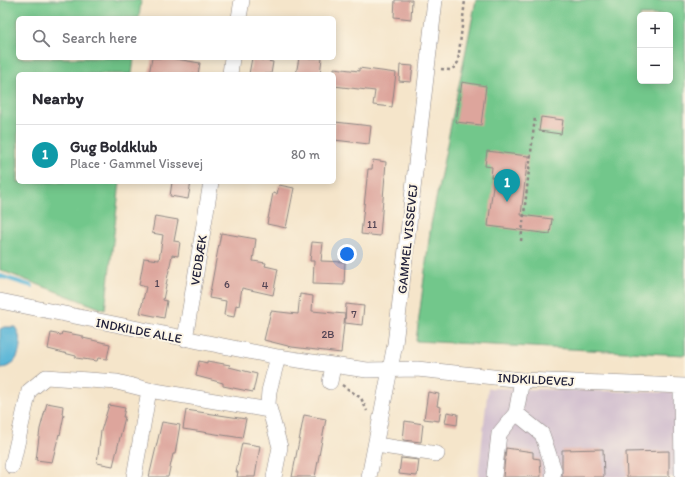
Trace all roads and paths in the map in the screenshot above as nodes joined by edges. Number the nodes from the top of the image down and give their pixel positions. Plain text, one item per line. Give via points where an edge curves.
1 (242, 0) edge
2 (435, 0) edge
3 (465, 0) edge
4 (239, 16) edge
5 (232, 60) edge
6 (427, 67) junction
7 (230, 72) edge
8 (535, 117) dead end
9 (211, 184) edge
10 (521, 241) dead end
11 (0, 301) edge
12 (185, 339) junction
13 (278, 357) junction
14 (391, 369) junction
15 (331, 374) junction
16 (522, 380) junction
17 (683, 386) edge
18 (149, 390) junction
19 (269, 410) junction
20 (516, 413) junction
21 (377, 439) junction
22 (437, 454) dead end
23 (12, 466) dead end
24 (494, 476) dead end
25 (134, 477) edge
26 (274, 477) edge
27 (370, 477) edge
28 (553, 477) edge
29 (682, 477) edge

1 - 4 street
2 - 6 street, GAMMEL VISSEVEJ
3 - 6 path via 458,62 450,70
5 - 7 street
6 - 14 street, GAMMEL VISSEVEJ
8 - 10 path
9 - 12 street, VEDBÆK
11 - 12 street, INDKILDE ALLE
12 - 13 street, INDKILDE ALLE
13 - 15 street, INDKILDE ALLE
13 - 19 street via 269,391
14 - 15 street, INDKILDE ALLE
14 - 16 street, INDKILDEVEJ via 417,369
14 - 21 street, GAMMEL VISSEVEJ
15 - 21 path via 360,398
16 - 17 street, INDKILDEVEJ
16 - 20 street
17 - 29 street, INDKILDEVEJ
18 - 19 street
18 - 23 street via 117,382 46,377 29,391
18 - 25 street
19 - 26 street via 280,447
20 - 24 street via 499,434
20 - 28 street via 542,434 554,470
21 - 22 street
21 - 27 street, GAMMEL VISSEVEJ

